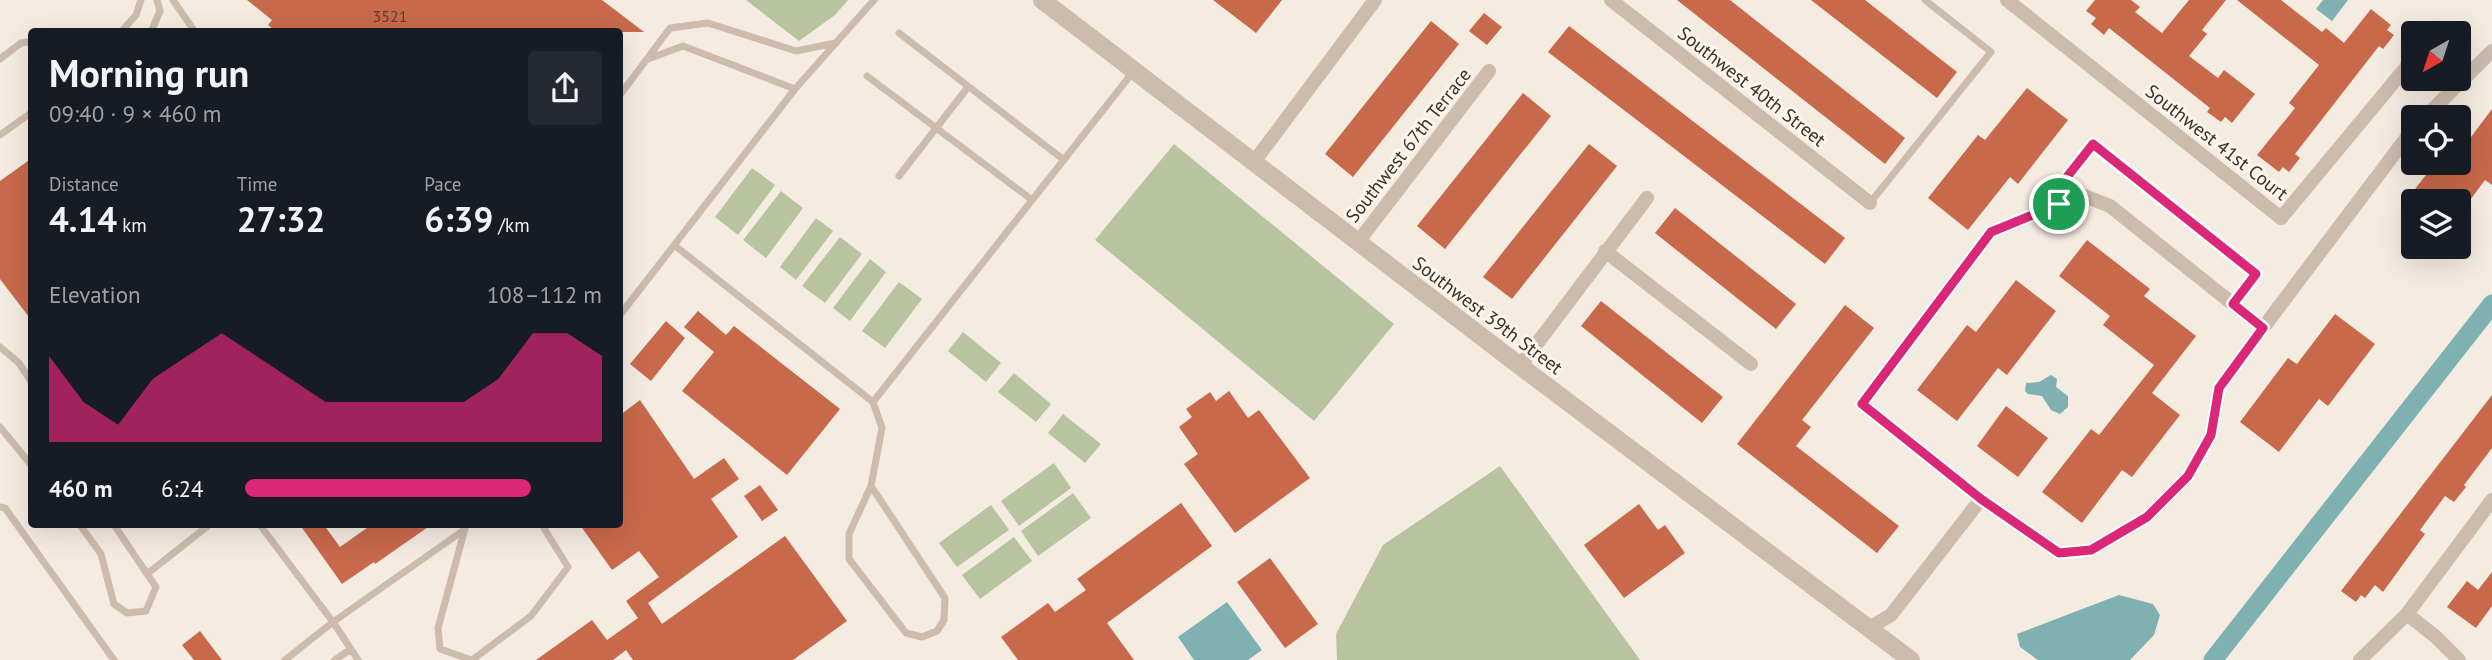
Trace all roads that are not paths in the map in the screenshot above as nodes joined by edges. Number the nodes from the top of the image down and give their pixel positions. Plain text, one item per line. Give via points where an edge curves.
1 (141, 0) edge
2 (157, 0) edge
3 (173, 0) edge
4 (874, 0) edge
5 (1042, 0) edge
6 (1375, 0) edge
7 (1611, 0) edge
8 (1925, 0) edge
9 (2007, 0) edge
10 (125, 28) edge
11 (153, 28) edge
12 (192, 28) edge
13 (899, 33) dead end
14 (28, 42) edge
15 (836, 43) junction
16 (2492, 51) edge
17 (0, 59) edge
18 (646, 60) junction
19 (1134, 71) junction
20 (1489, 71) dead end
21 (2401, 73) edge
22 (867, 76) dead end
23 (968, 87) junction
24 (795, 89) junction
25 (623, 91) edge
26 (2437, 105) edge
27 (28, 115) edge
28 (936, 128) junction
29 (0, 135) edge
30 (2401, 145) edge
31 (1064, 160) junction
32 (1254, 162) junction
33 (899, 176) dead end
34 (1647, 198) dead end
35 (1032, 200) junction
36 (1870, 203) joint
37 (2059, 204) junction
38 (1358, 242) junction
39 (674, 245) junction
40 (1605, 251) junction
41 (2233, 304) junction
42 (623, 311) edge
43 (2263, 328) junction
44 (0, 347) edge
45 (1751, 364) dead end
46 (1520, 366) junction
47 (28, 377) edge
48 (873, 402) junction
49 (0, 427) edge
50 (28, 459) edge
51 (871, 486) junction
52 (1981, 499) junction
53 (2492, 500) edge
54 (0, 507) edge
55 (82, 528) edge
56 (117, 528) edge
57 (205, 528) edge
58 (262, 528) edge
59 (464, 528) edge
60 (465, 528) edge
61 (544, 528) edge
62 (147, 574) junction
63 (2407, 614) junction
64 (334, 622) junction
65 (1869, 628) junction
66 (351, 649) junction
67 (454, 657) edge
68 (114, 660) edge
69 (285, 660) edge
70 (335, 660) edge
71 (358, 660) edge
72 (1911, 660) edge
73 (2360, 660) edge
74 (2459, 660) edge

1 - 10 lane
2 - 11 lane via 160,11
3 - 12 lane
4 - 15 lane
5 - 19 street, Southwest 39th Street
6 - 32 street
7 - 36 street, Southwest 40th Street
8 - 36 lane via 1990,52
9 - 21 street, Southwest 41st Court via 2281,218
13 - 23 lane
14 - 17 lane
15 - 18 lane via 796,51 708,23 670,29
15 - 24 lane
16 - 26 street
18 - 24 lane via 683,46
18 - 25 lane
19 - 31 lane
19 - 32 street, Southwest 39th Street
20 - 38 street, Southwest 67th Terrace
22 - 28 lane
23 - 28 lane
23 - 31 lane
24 - 39 lane
27 - 29 lane
28 - 33 lane
28 - 35 lane
30 - 43 street
31 - 35 lane
32 - 38 street, Southwest 39th Street
34 - 40 street
35 - 48 lane
37 - 41 street via 2082,195 2110,206
37 - 41 lane via 2059,187 2093,144 2256,274
37 - 52 street via 1991,232 1862,404
38 - 46 street, Southwest 39th Street
39 - 42 lane
39 - 48 lane
40 - 45 street
40 - 46 street
41 - 43 street
43 - 52 street via 2219,388 2211,435 2188,476 2147,517 2091,550 2059,553
44 - 47 lane
46 - 65 street, Southwest 39th Street
48 - 51 lane via 882,428
49 - 50 lane
51 - 51 lane via 849,534 849,559 906,634 922,637 937,631 944,620 945,598
52 - 65 street via 1891,615
53 - 63 street
54 - 68 lane
55 - 62 lane via 101,554 114,604 127,613 146,611 156,587
56 - 62 lane
57 - 62 lane
58 - 64 lane
59 - 64 lane
60 - 67 lane via 438,628 440,649
61 - 67 lane via 568,567 531,616 472,660
63 - 73 street
63 - 74 street
64 - 66 lane
64 - 69 lane
65 - 72 street, Southwest 39th Street
66 - 70 lane
66 - 71 lane

